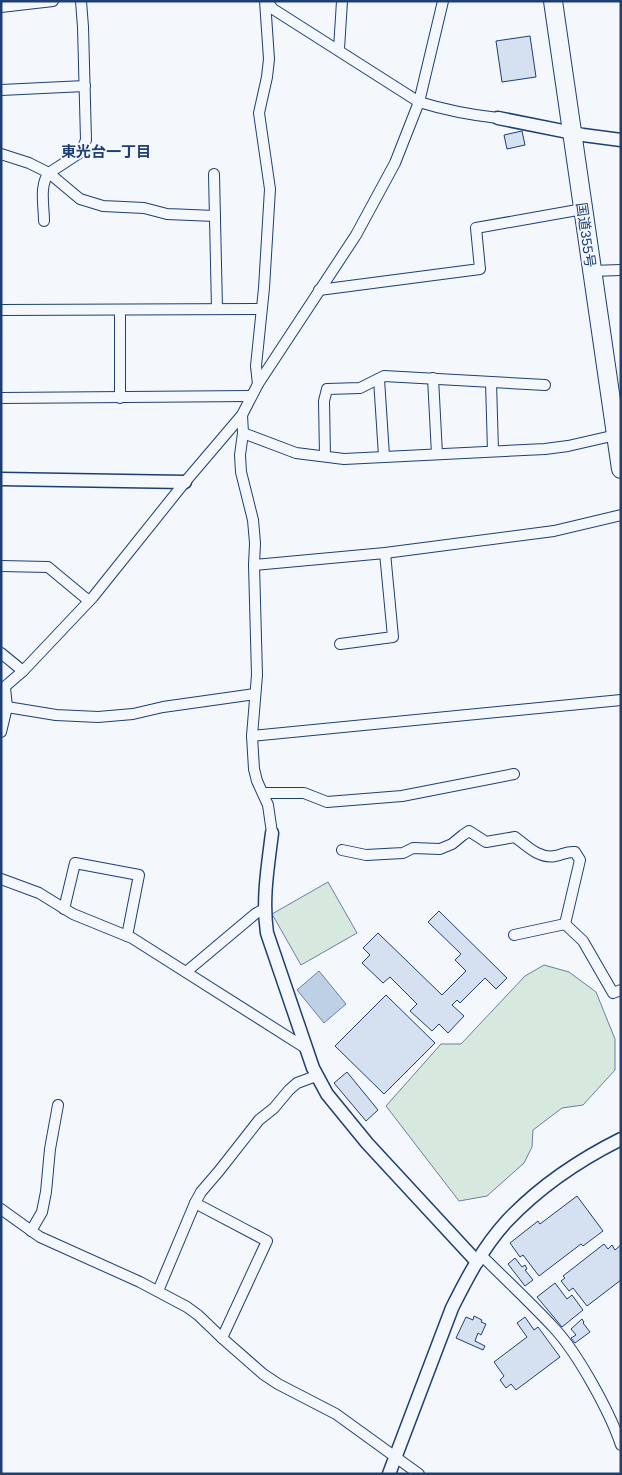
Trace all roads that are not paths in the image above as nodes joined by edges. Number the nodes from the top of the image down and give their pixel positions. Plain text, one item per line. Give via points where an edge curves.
1 (53, 1) edge
2 (81, 1) edge
3 (266, 1) edge
4 (342, 1) edge
5 (444, 1) edge
6 (553, 1) edge
7 (1, 7) edge
8 (339, 49) junction
9 (85, 86) junction
10 (1, 90) edge
11 (419, 102) junction
12 (498, 118) joint
13 (572, 133) junction
14 (621, 140) edge
15 (1, 154) edge
16 (49, 173) junction
17 (214, 174) dead end
18 (583, 209) junction
19 (215, 216) junction
20 (44, 221) dead end
21 (621, 270) edge
22 (591, 271) junction
23 (319, 290) junction
24 (217, 309) junction
25 (261, 309) junction
26 (1, 310) edge
27 (120, 310) junction
28 (433, 378) junction
29 (379, 379) junction
30 (490, 382) junction
31 (258, 384) junction
32 (545, 385) dead end
33 (251, 396) junction
34 (1, 398) edge
35 (120, 398) junction
36 (616, 405) edge
37 (242, 415) junction
38 (242, 433) junction
39 (616, 435) junction
40 (493, 451) junction
41 (437, 454) junction
42 (325, 456) junction
43 (384, 456) junction
44 (621, 469) edge
45 (1, 479) edge
46 (185, 482) junction
47 (621, 515) edge
48 (385, 553) junction
49 (254, 565) junction
50 (1, 566) edge
51 (89, 602) junction
52 (340, 644) dead end
53 (1, 653) edge
54 (23, 671) junction
55 (3, 689) edge
56 (255, 694) junction
57 (621, 700) edge
58 (7, 707) junction
59 (1, 732) edge
60 (252, 736) junction
61 (514, 774) dead end
62 (264, 793) junction
63 (272, 833) joint
64 (342, 850) dead end
65 (1, 878) edge
66 (64, 909) junction
67 (264, 910) junction
68 (565, 924) junction
69 (514, 935) dead end
70 (127, 936) junction
71 (186, 972) junction
72 (621, 990) edge
73 (306, 1049) junction
74 (316, 1076) junction
75 (58, 1105) dead end
76 (621, 1139) edge
77 (195, 1203) junction
78 (1, 1209) edge
79 (31, 1231) junction
80 (479, 1259) junction
81 (158, 1291) junction
82 (222, 1338) junction
83 (621, 1445) edge
84 (395, 1458) junction
85 (389, 1474) edge
86 (419, 1474) edge

1 - 7 street
2 - 9 street
3 - 8 street
3 - 25 street via 269,59 259,113 270,189
4 - 8 street
5 - 11 street
6 - 13 highway, 国道355号
8 - 11 street
9 - 10 street
9 - 16 street via 86,140 81,152
11 - 12 street
11 - 23 street via 378,197
12 - 13 street
13 - 14 street
13 - 18 highway, 国道355号
15 - 16 street
16 - 19 street via 80,199 103,206
16 - 20 street via 43,186
17 - 19 street
18 - 22 highway, 国道355号
18 - 23 street via 476,228 480,269
19 - 24 street
21 - 22 street
22 - 36 highway, 国道355号
23 - 31 street
24 - 25 street
24 - 27 street
25 - 31 street via 256,366
26 - 27 street
27 - 35 street
28 - 29 street via 384,376
28 - 30 street
28 - 41 street
29 - 42 street via 360,388 327,389 324,402
29 - 43 street
30 - 32 street
30 - 40 street
31 - 33 street
33 - 35 street
33 - 37 street
34 - 35 street
36 - 39 highway, 国道355号
37 - 38 street
37 - 46 street
38 - 42 street via 296,453
38 - 49 street via 241,472 253,520
39 - 40 street via 553,448
39 - 44 highway, 国道355号
40 - 41 street
41 - 43 street
42 - 43 street via 344,459
45 - 46 street
46 - 51 street
47 - 48 street via 554,531
48 - 49 street
48 - 52 street via 393,637
49 - 56 street
50 - 51 street via 48,567
51 - 54 street
53 - 54 street
54 - 55 street
55 - 58 street
56 - 58 street via 98,717 56,715
56 - 60 street
57 - 60 street
58 - 59 street
60 - 62 street via 254,769
61 - 62 street via 402,796 327,802 304,792
62 - 63 street
63 - 67 street
64 - 68 street via 366,855 403,853 413,848 440,849 470,831 486,842 515,837 540,855 575,852 580,860
65 - 66 street via 39,893
66 - 70 street
66 - 70 street via 75,863 139,875
67 - 71 street
67 - 73 street via 273,954
68 - 69 street
68 - 72 street via 583,941 613,993
70 - 71 street
71 - 73 street
73 - 74 street
74 - 77 street via 297,1083 258,1120
74 - 80 street via 337,1108
75 - 79 street via 42,1212
76 - 80 street via 588,1156 542,1189 506,1222
77 - 81 street
77 - 82 street via 267,1241
78 - 79 street
79 - 81 street
80 - 83 street via 556,1330 600,1399
80 - 84 street via 449,1315
81 - 82 street via 198,1315
82 - 84 street via 263,1374 336,1414
84 - 85 street
84 - 86 street

